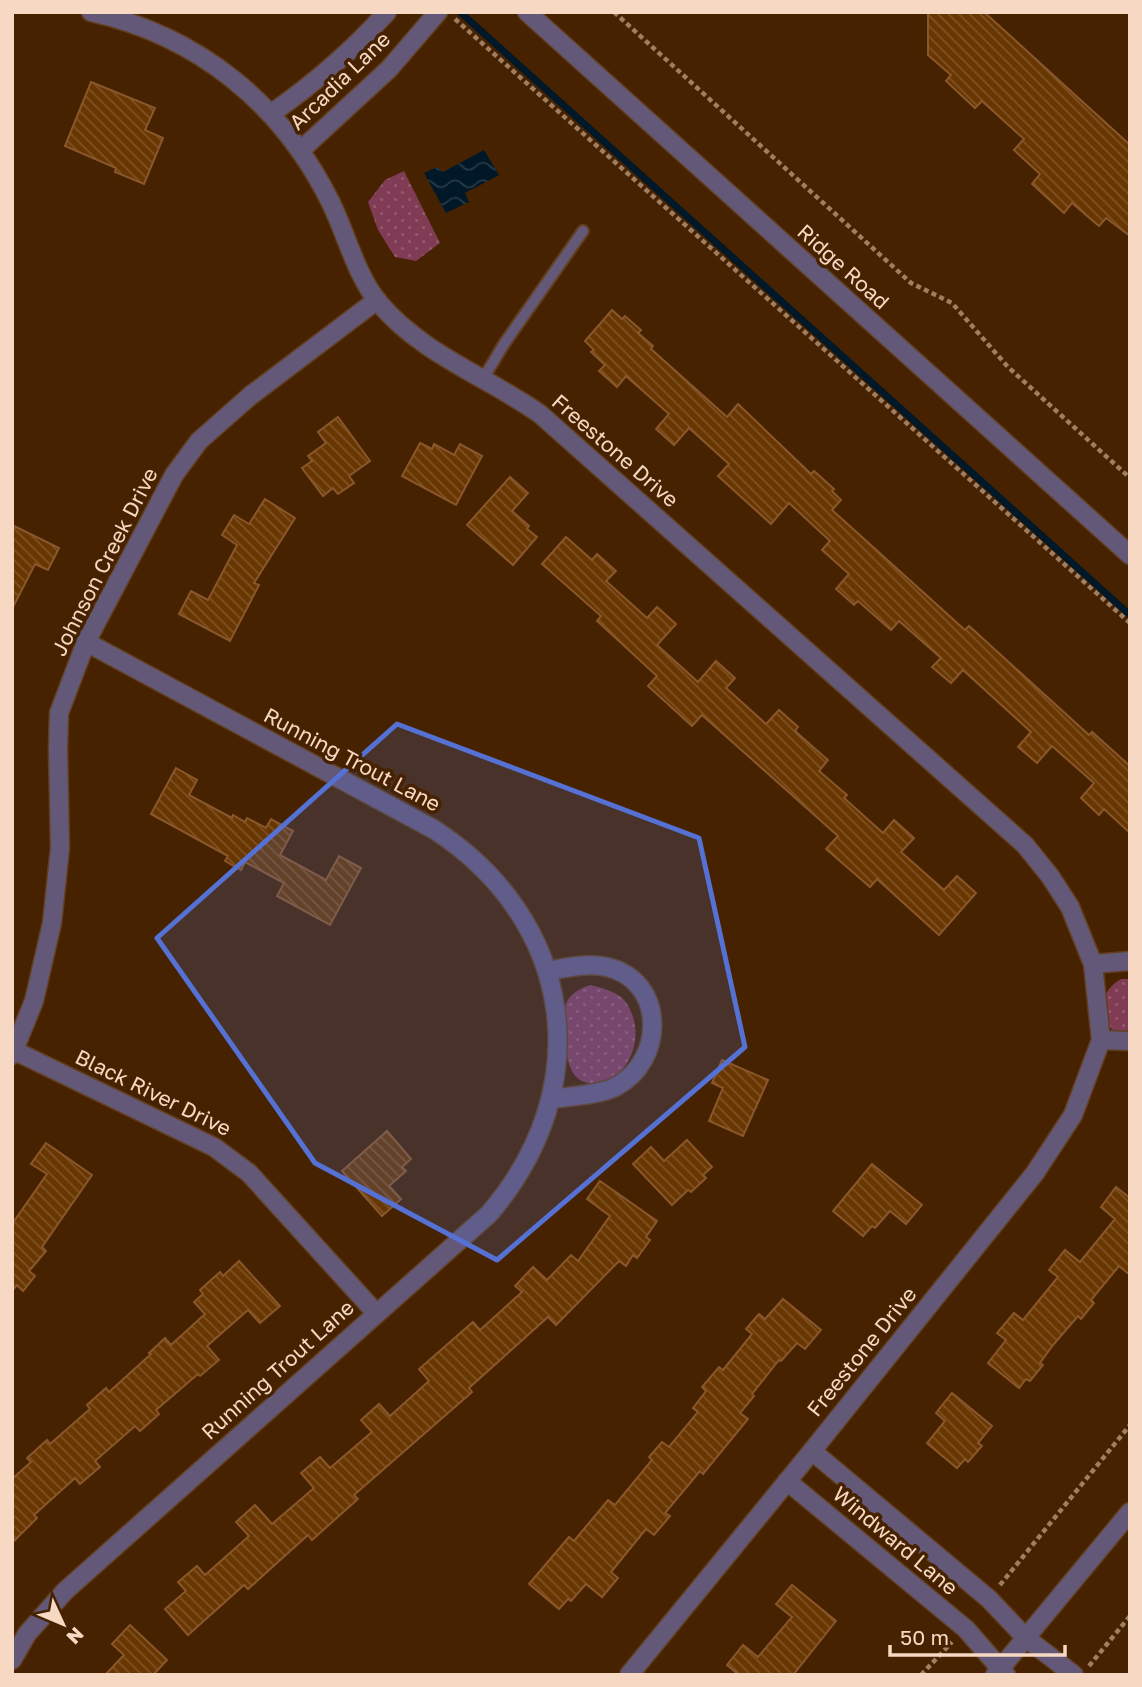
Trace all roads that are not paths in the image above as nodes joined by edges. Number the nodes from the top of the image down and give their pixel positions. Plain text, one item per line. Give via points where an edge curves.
1 (91, 12) edge
2 (387, 12) edge
3 (438, 12) edge
4 (527, 12) edge
5 (272, 113) junction
6 (301, 150) junction
7 (583, 231) dead end
8 (377, 300) junction
9 (483, 379) junction
10 (1130, 555) edge
11 (86, 642) junction
12 (1130, 961) edge
13 (1093, 964) junction
14 (549, 971) junction
15 (1101, 1040) junction
16 (1130, 1041) edge
17 (13, 1053) edge
18 (552, 1099) junction
19 (376, 1313) junction
20 (812, 1451) junction
21 (787, 1481) junction
22 (1130, 1511) edge
23 (1026, 1638) junction
24 (12, 1660) edge
25 (1000, 1673) edge
26 (629, 1675) edge
27 (1074, 1675) edge

1 - 5 street, Freestone Drive via 178,44 213,64
2 - 5 street, Arcadia Lane via 345,57
3 - 6 street, Arcadia Lane via 389,69
4 - 10 street, Ridge Road
5 - 6 street, Freestone Drive
6 - 8 street, Freestone Drive
7 - 9 lane
8 - 9 street, Freestone Drive via 428,348
8 - 11 street, Johnson Creek Drive via 199,441 174,475
9 - 13 street, Freestone Drive via 556,428 1025,845 1070,907
11 - 14 street, Running Trout Lane via 457,844 484,868 517,910
11 - 17 street, Johnson Creek Drive via 60,713 60,848 52,923 34,1001
12 - 13 street
13 - 15 street, Freestone Drive
14 - 18 street, Running Trout Lane via 558,1061
14 - 18 street via 587,966 622,974 638,986 649,1003 653,1030 646,1058 627,1079 613,1088
15 - 16 street
15 - 20 street, Freestone Drive via 1073,1115 1035,1173
17 - 19 street, Black River Drive via 231,1157
18 - 19 street, Running Trout Lane via 536,1143 502,1199
19 - 24 street, Running Trout Lane via 65,1591 27,1634
20 - 21 street, Freestone Drive
20 - 23 street, Windward Lane via 989,1599
21 - 25 street, Windward Lane via 965,1629
21 - 26 street, Freestone Drive
22 - 23 street
23 - 25 street
23 - 27 street, Windward Lane

